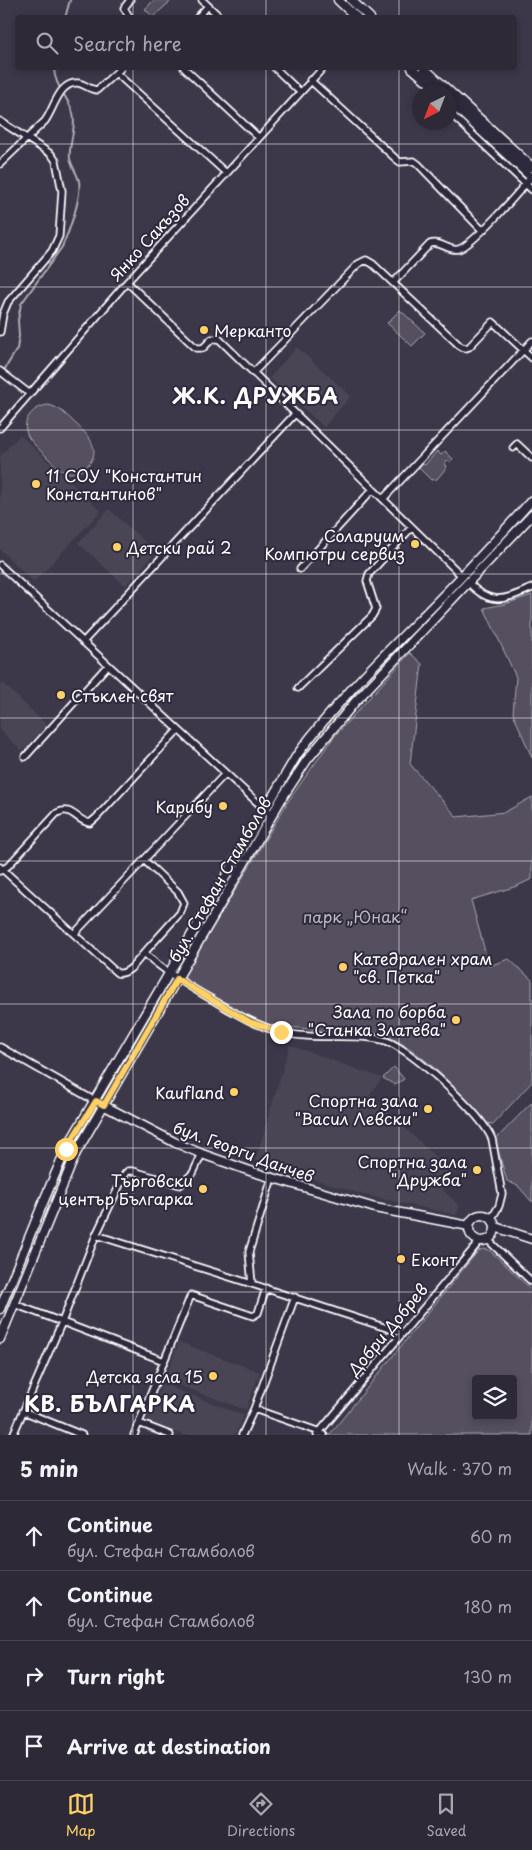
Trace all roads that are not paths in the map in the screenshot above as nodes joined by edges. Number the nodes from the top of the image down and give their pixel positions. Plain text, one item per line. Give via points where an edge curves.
1 (130, 0) edge
2 (202, 0) edge
3 (338, 0) edge
4 (351, 0) edge
5 (208, 6) junction
6 (128, 15) edge
7 (200, 15) edge
8 (218, 15) edge
9 (354, 15) edge
10 (368, 15) edge
11 (119, 70) edge
12 (186, 70) edge
13 (276, 70) edge
14 (320, 70) edge
15 (414, 70) edge
16 (426, 70) edge
17 (116, 73) junction
18 (310, 80) junction
19 (432, 85) edge
20 (300, 92) junction
21 (457, 109) edge
22 (457, 119) edge
23 (0, 121) edge
24 (258, 137) junction
25 (26, 139) junction
26 (0, 164) edge
27 (532, 167) edge
28 (225, 172) junction
29 (530, 180) edge
30 (532, 190) edge
31 (482, 230) junction
32 (127, 282) junction
33 (393, 283) junction
34 (0, 332) edge
35 (532, 341) edge
36 (523, 350) junction
37 (532, 358) edge
38 (0, 371) edge
39 (253, 373) junction
40 (30, 394) junction
41 (295, 414) junction
42 (0, 428) edge
43 (513, 448) dead end
44 (532, 458) edge
45 (372, 489) junction
46 (383, 499) junction
47 (532, 500) edge
48 (532, 515) edge
49 (412, 527) junction
50 (0, 565) edge
51 (300, 569) dead end
52 (462, 576) junction
53 (469, 583) junction
54 (532, 588) edge
55 (83, 642) junction
56 (108, 665) junction
57 (298, 688) dead end
58 (178, 730) junction
59 (25, 757) dead end
60 (226, 774) junction
61 (264, 809) junction
62 (272, 816) junction
63 (145, 860) junction
64 (1, 869) edge
65 (74, 934) junction
66 (144, 953) junction
67 (168, 973) junction
68 (177, 979) junction
69 (0, 1047) edge
70 (96, 1101) junction
71 (104, 1105) junction
72 (202, 1154) junction
73 (272, 1178) junction
74 (492, 1218) junction
75 (468, 1226) junction
76 (495, 1227) junction
77 (96, 1236) junction
78 (532, 1239) edge
79 (484, 1240) junction
80 (532, 1282) edge
81 (252, 1284) junction
82 (266, 1288) junction
83 (295, 1298) junction
84 (1, 1303) edge
85 (14, 1304) junction
86 (62, 1322) junction
87 (402, 1334) junction
88 (0, 1339) edge
89 (164, 1361) junction
90 (254, 1409) junction
91 (23, 1411) junction
92 (139, 1423) junction
93 (320, 1434) edge
94 (13, 1435) edge
95 (82, 1435) edge
96 (134, 1435) edge
97 (170, 1435) edge
98 (242, 1435) edge

1 - 6 street via 124,8
2 - 5 street
3 - 9 main road
4 - 10 main road
5 - 7 street
5 - 8 street
11 - 17 street
12 - 24 street
13 - 20 street
14 - 18 street, Янко Сакъзов
15 - 19 main road
16 - 27 main road
17 - 25 street via 97,90 81,83 65,88 51,112
17 - 28 street
18 - 20 street, Янко Сакъзов
18 - 31 street via 396,159 400,162 414,160
20 - 24 street, Янко Сакъзов
21 - 29 main road
22 - 29 street
23 - 25 street
24 - 28 street, Янко Сакъзов
25 - 26 street
25 - 34 street via 51,154 56,161 62,191 61,228 52,250 8,302
28 - 32 street, Янко Сакъзов
29 - 30 street
29 - 31 street
31 - 33 street via 455,250 436,242 430,244
32 - 39 street via 196,348 201,349 217,338
32 - 40 street, Янко Сакъзов
33 - 36 street via 461,347 470,347 494,322
33 - 39 street via 371,262 360,262
35 - 36 street
36 - 37 street
36 - 46 street
38 - 40 street
39 - 41 street
40 - 42 street, Янко Сакъзов
41 - 45 street
41 - 55 street
43 - 44 street via 516,444
45 - 46 street
45 - 51 street
46 - 49 street
47 - 52 main road, бул. Стефан Стамболов
48 - 53 main road, бул. Стефан Стамболов
49 - 52 street
49 - 57 street via 369,574 367,581 376,609 372,616
50 - 55 street
52 - 53 main road
52 - 61 main road, бул. Стефан Стамболов via 314,731
53 - 54 street via 483,596 493,599 504,599
53 - 62 main road, бул. Стефан Стамболов via 355,702 307,760
55 - 56 street
56 - 58 street
56 - 59 street
58 - 60 street
58 - 64 street via 90,823 70,811 61,811 8,866
60 - 61 street
60 - 63 street
61 - 62 street
61 - 67 main road, бул. Стефан Стамболов
62 - 68 main road, бул. Стефан Стамболов
63 - 65 street
63 - 66 street via 178,892 184,903 180,913
64 - 65 street
65 - 66 street via 117,973 127,972
66 - 67 street
67 - 68 street
67 - 70 main road, бул. Стефан Стамболов
68 - 71 main road, бул. Стефан Стамболов
68 - 74 street via 266,1028 286,1034 383,1040 418,1061 469,1109 492,1139 502,1194
69 - 70 street, бул. Георги Данчев
70 - 71 main road, бул. Георги Данчев
70 - 84 main road, бул. Стефан Стамболов via 66,1149
71 - 72 main road, бул. Георги Данчев
71 - 85 main road, бул. Стефан Стамболов via 76,1153
72 - 73 main road, бул. Георги Данчев
72 - 77 street via 193,1172 180,1185 128,1171
73 - 75 main road, бул. Георги Данчев via 375,1208
73 - 81 street via 249,1252
74 - 75 main road via 478,1215
74 - 76 main road
75 - 79 main road via 474,1239
76 - 78 main road
76 - 79 main road via 494,1234
77 - 81 street
77 - 86 street
79 - 80 street
79 - 87 street, Добри Добрев
81 - 82 street
82 - 83 street
82 - 89 street via 258,1313 253,1316 191,1295
83 - 87 street
83 - 90 street
85 - 86 street
85 - 88 main road, бул. Стефан Стамболов
86 - 89 street
86 - 91 street
87 - 93 street, Добри Добрев
89 - 92 street
90 - 93 street
90 - 98 street
91 - 94 street
91 - 95 street
92 - 96 street
92 - 97 street

